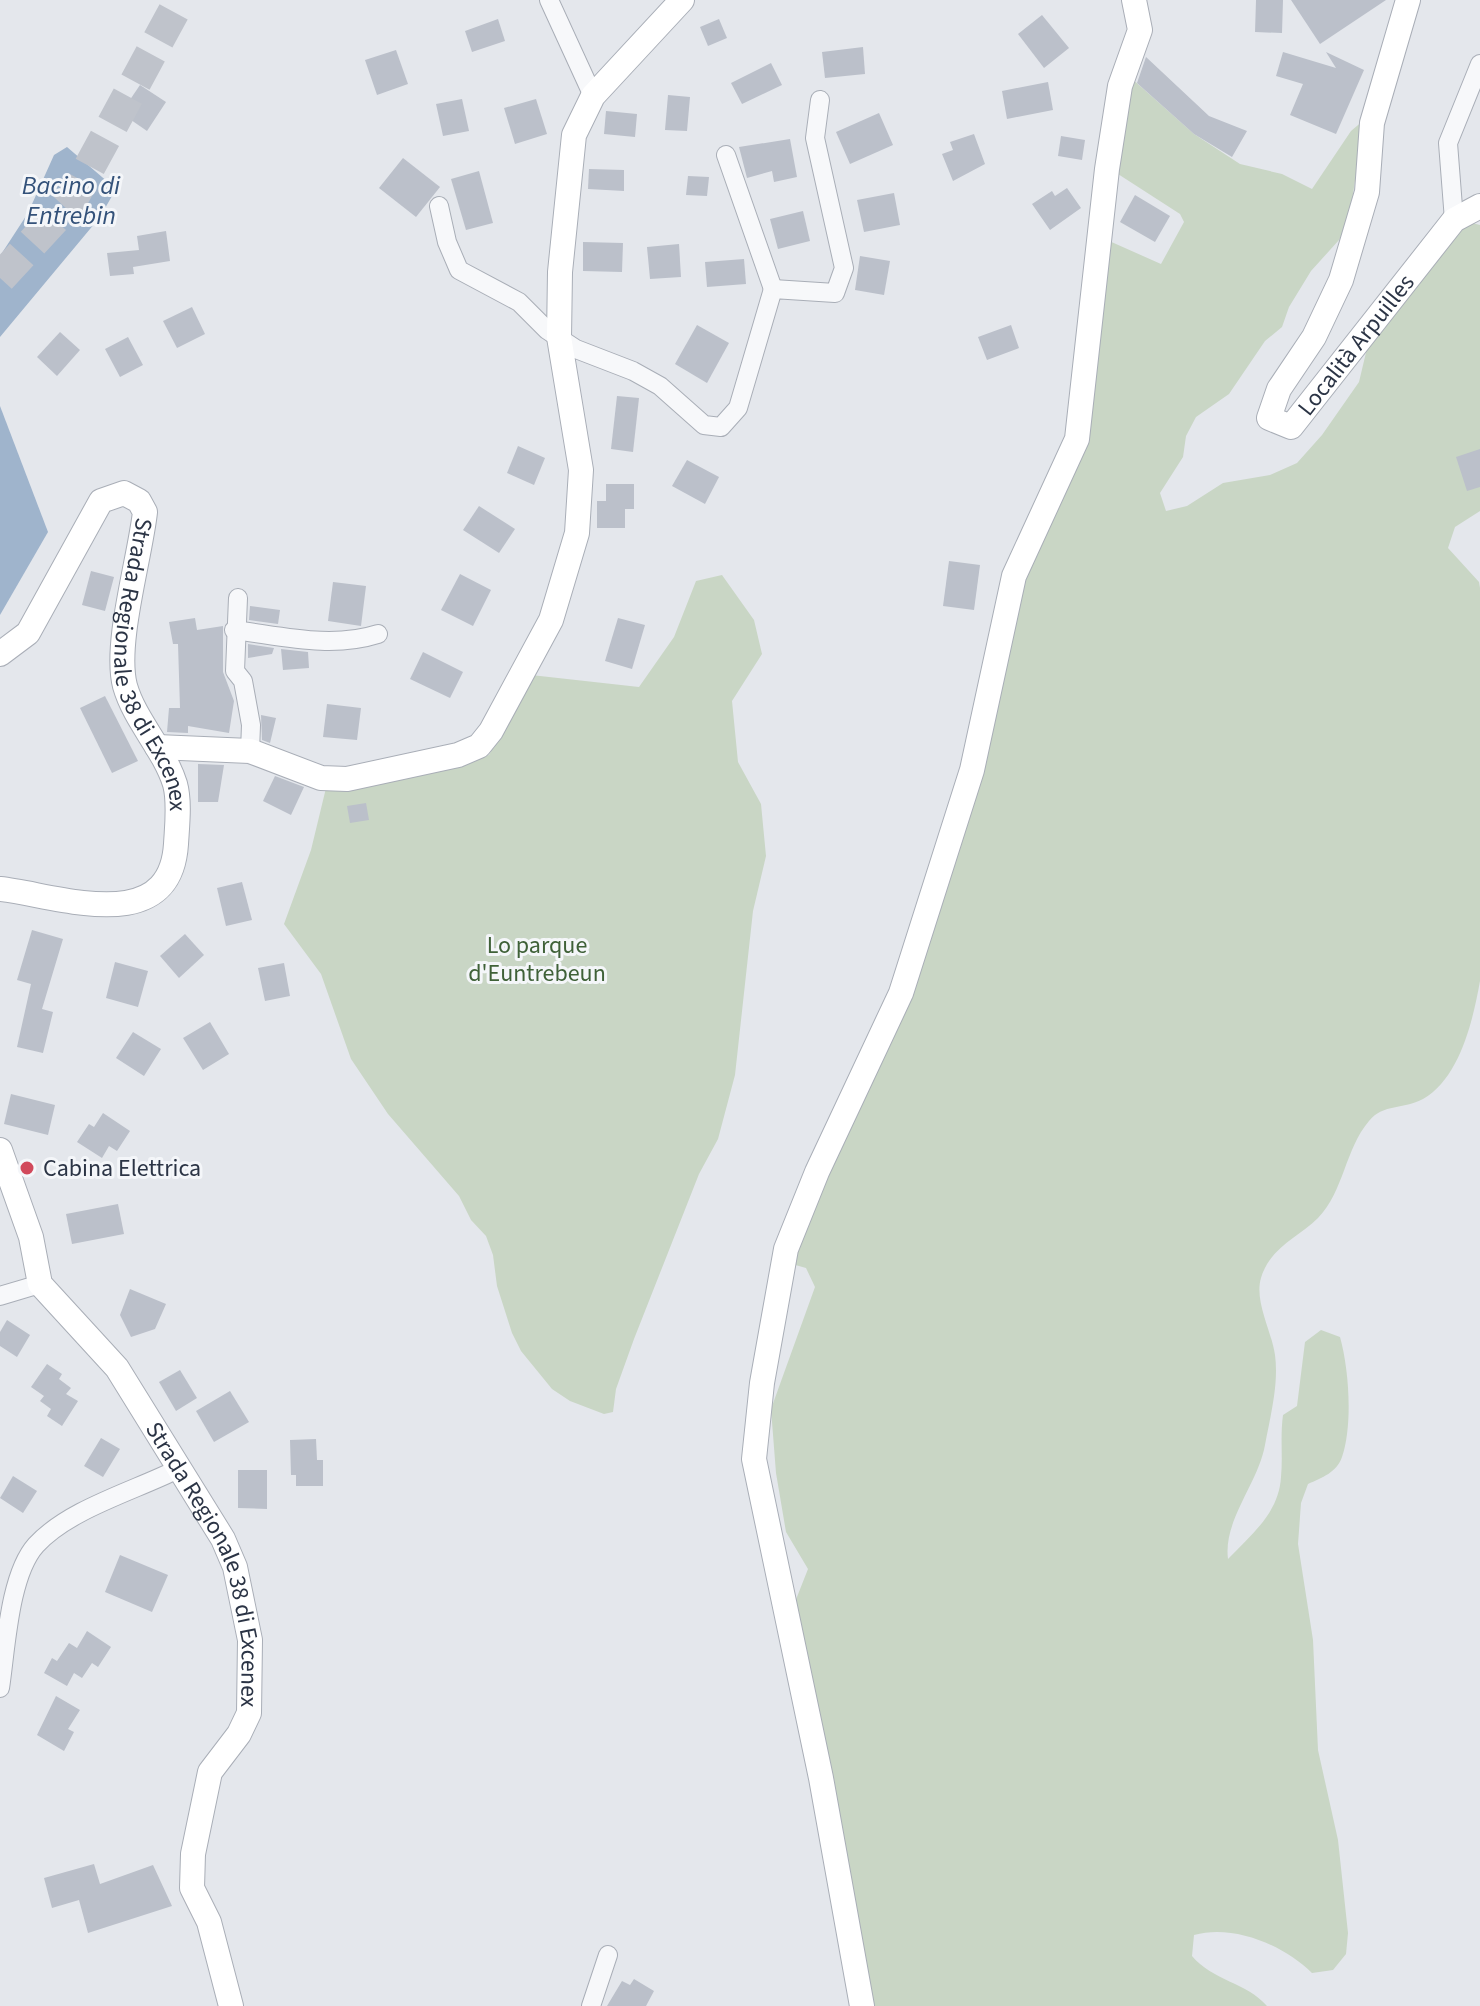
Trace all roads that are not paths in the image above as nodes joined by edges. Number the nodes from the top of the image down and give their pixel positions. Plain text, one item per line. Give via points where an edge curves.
1 (549, 0) edge
2 (682, 0) edge
3 (1134, 0) edge
4 (1408, 0) edge
5 (1480, 64) edge
6 (593, 96) junction
7 (820, 100) dead end
8 (726, 155) dead end
9 (439, 206) dead end
10 (1480, 206) edge
11 (1454, 220) junction
12 (773, 289) junction
13 (559, 337) junction
14 (238, 598) dead end
15 (234, 630) junction
16 (378, 634) dead end
17 (0, 654) edge
18 (157, 747) junction
19 (250, 751) junction
20 (0, 889) edge
21 (0, 1150) edge
22 (40, 1284) junction
23 (0, 1296) edge
24 (178, 1469) junction
25 (0, 1688) edge
26 (608, 1955) dead end
27 (231, 2006) edge
28 (591, 2006) edge
29 (862, 2006) edge

1 - 6 street
2 - 6 street
3 - 29 street via 1140,30 1120,86 1107,169 1077,439 1014,576 972,770 901,993 786,1249 762,1383 754,1459
4 - 11 street, Località Arpuilles via 1372,123 1367,192 1341,280 1314,337 1279,389 1269,418 1291,427
5 - 11 street via 1448,143
6 - 13 street via 580,118 569,162
7 - 12 street via 815,138 844,268 835,293
8 - 12 street
9 - 13 street via 459,270 519,302
10 - 11 street, Località Arpuilles
12 - 13 street via 738,408 721,427 704,425 660,386
13 - 19 street via 581,470 577,533 551,620 491,731 479,746 458,755 347,779 321,778
14 - 15 street
15 - 16 street via 342,642
15 - 19 street via 235,671 243,681 251,725
17 - 18 street, Strada Regionale 38 di Excenex via 28,633 101,501 124,493 139,501 145,512 123,655 125,686
18 - 19 street
18 - 20 street, Strada Regionale 38 di Excenex via 176,785 178,821 171,870 157,888 122,906
21 - 22 street via 31,1237
22 - 23 street
22 - 24 street, Strada Regionale 38 di Excenex via 117,1368
24 - 25 street via 69,1518 35,1546 22,1571
24 - 27 street, Strada Regionale 38 di Excenex via 235,1567 250,1640 249,1713 210,1772 193,1854 192,1888 213,1932
26 - 28 street

